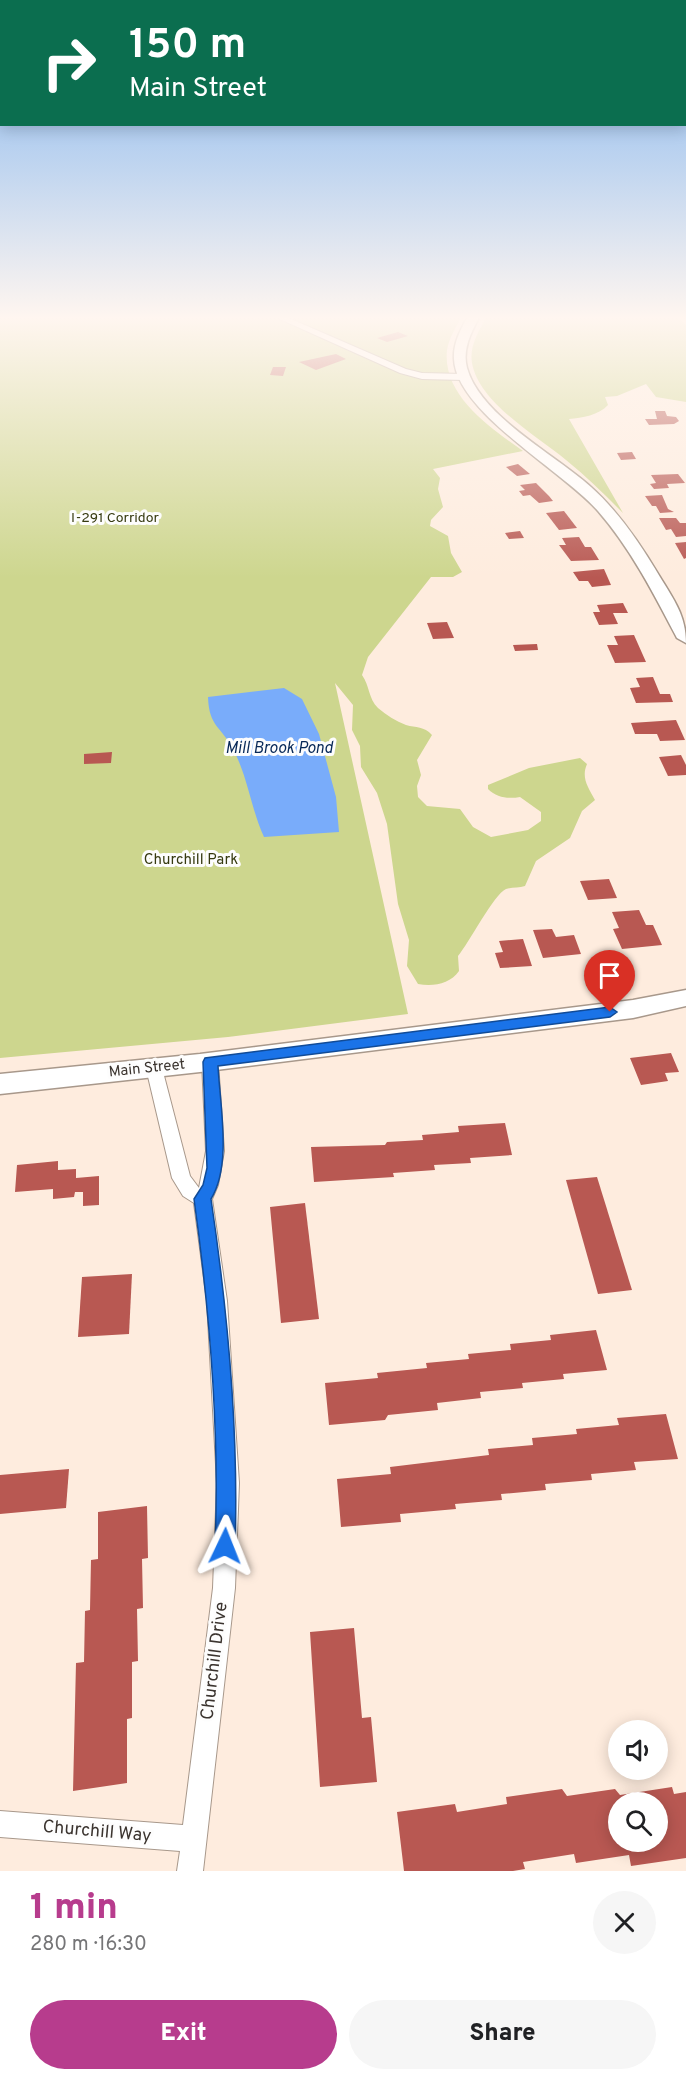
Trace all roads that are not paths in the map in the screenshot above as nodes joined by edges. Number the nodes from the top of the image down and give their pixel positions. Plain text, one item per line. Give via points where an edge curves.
1 (485, 403) edge
2 (686, 638) edge
3 (686, 998) edge
4 (210, 1062) junction
5 (154, 1068) junction
6 (0, 1084) edge
7 (203, 1199) junction
8 (0, 1824) edge
9 (195, 1839) junction
10 (190, 1871) edge

1 - 2 main road via 497,418 588,491 617,523
3 - 4 main road, Main Street via 633,1009
4 - 5 main road, Main Street
4 - 7 street, Churchill Drive via 215,1168
5 - 6 main road, Main Street
5 - 7 street via 181,1178 189,1191
7 - 9 street, Churchill Drive via 217,1301 228,1483 224,1588
8 - 9 street, Churchill Way
9 - 10 street, Churchill Drive

